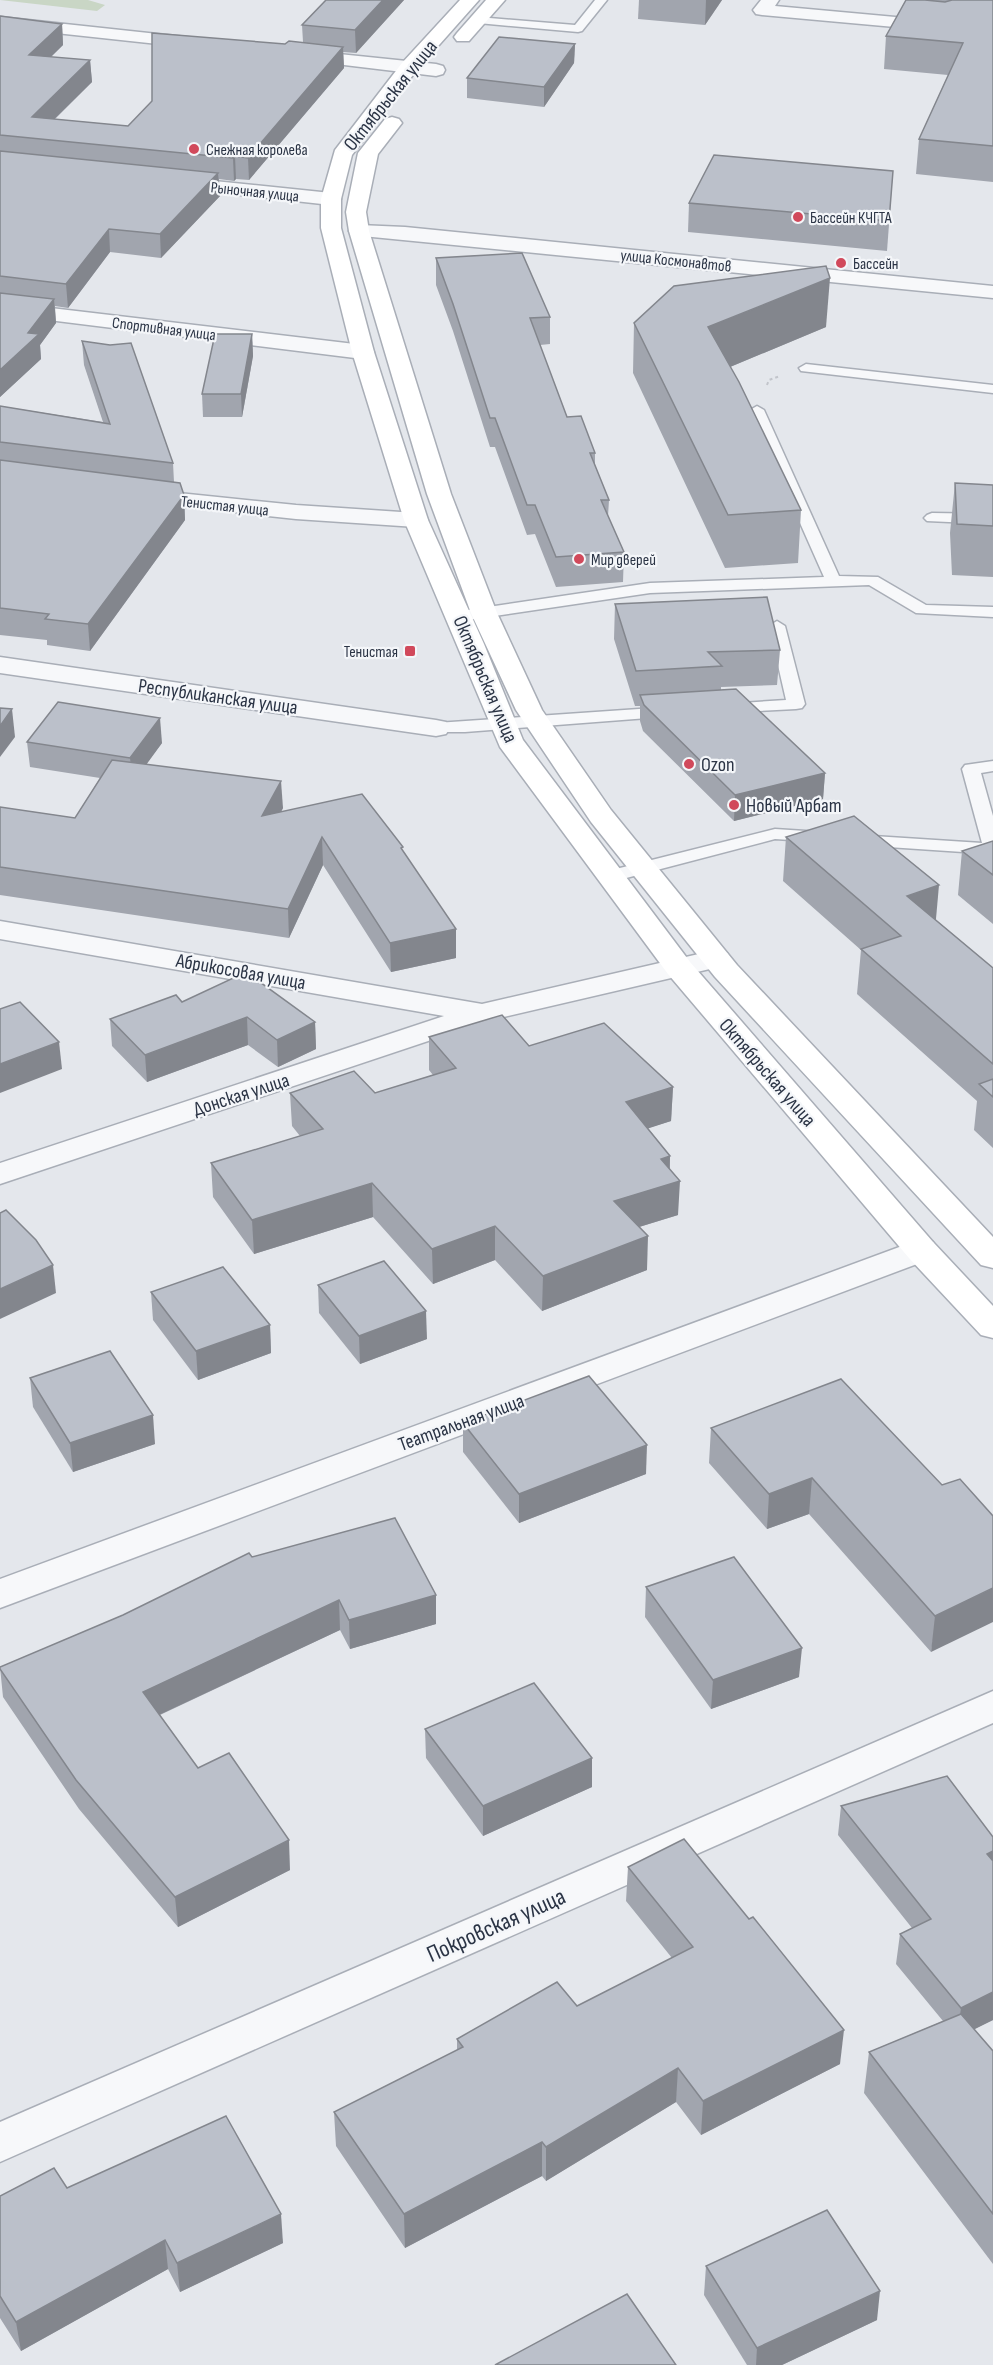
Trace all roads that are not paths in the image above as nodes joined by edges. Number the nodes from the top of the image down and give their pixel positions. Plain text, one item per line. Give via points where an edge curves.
1 (470, 0) edge
2 (496, 0) edge
3 (601, 0) edge
4 (770, 0) edge
5 (478, 20) junction
6 (0, 22) edge
7 (942, 27) edge
8 (210, 45) edge
9 (280, 53) edge
10 (409, 67) junction
11 (436, 70) junction
12 (421, 88) dead end
13 (406, 107) dead end
14 (154, 181) edge
15 (331, 199) junction
16 (359, 231) junction
17 (993, 292) edge
18 (0, 308) edge
19 (363, 352) junction
20 (806, 368) dead end
21 (993, 389) edge
22 (757, 410) dead end
23 (119, 494) edge
24 (933, 518) dead end
25 (993, 519) edge
26 (416, 520) junction
27 (834, 582) junction
28 (993, 612) edge
29 (472, 615) junction
30 (777, 626) edge
31 (0, 665) edge
32 (714, 709) edge
33 (690, 711) edge
34 (536, 720) junction
35 (504, 725) junction
36 (436, 728) joint
37 (993, 766) edge
38 (993, 848) edge
39 (643, 868) junction
40 (611, 876) junction
41 (0, 930) edge
42 (716, 959) junction
43 (679, 968) junction
44 (482, 1013) junction
45 (0, 1174) edge
46 (921, 1251) junction
47 (993, 1257) edge
48 (993, 1327) edge
49 (0, 1594) edge
50 (993, 1706) edge
51 (0, 2143) edge

1 - 10 main road, Октябрьская улица
2 - 5 main road, Октябрьская улица
3 - 5 lane via 578,29
4 - 7 street via 762,10
5 - 11 main road, Октябрьская улица
6 - 8 street
9 - 10 street
10 - 11 street
10 - 15 main road, Октябрьская улица via 342,154
11 - 12 main road, Октябрьская улица
13 - 16 main road, Октябрьская улица via 368,153 356,212
14 - 15 street, Рыночная улица
15 - 19 main road, Октябрьская улица via 331,228
16 - 17 street, улица Космонавтов
16 - 29 main road, Октябрьская улица
18 - 19 street, Спортивная улица
19 - 26 main road, Октябрьская улица
20 - 21 lane
22 - 27 lane
23 - 26 street, Тенистая улица
24 - 25 lane
26 - 29 main road, Октябрьская улица
27 - 28 lane via 872,580 922,610
27 - 29 lane via 650,588
29 - 34 main road, Октябрьская улица
29 - 35 main road, Октябрьская улица
30 - 32 lane via 796,704
31 - 36 street, Республиканская улица
33 - 34 lane
34 - 35 lane
34 - 39 main road, Октябрьская улица
35 - 36 lane
35 - 40 main road, Октябрьская улица via 510,741
37 - 38 lane via 971,769
38 - 39 lane via 775,834
39 - 40 lane
39 - 42 main road, Октябрьская улица
40 - 43 main road, Октябрьская улица
41 - 44 street, Абрикосовая улица
42 - 43 street, Донская улица
42 - 47 main road, Октябрьская улица
43 - 44 street, Донская улица
43 - 46 main road, Октябрьская улица
44 - 45 street, Донская улица
46 - 48 main road, Октябрьская улица
46 - 49 street, Театральная улица
50 - 51 street, Покровская улица

